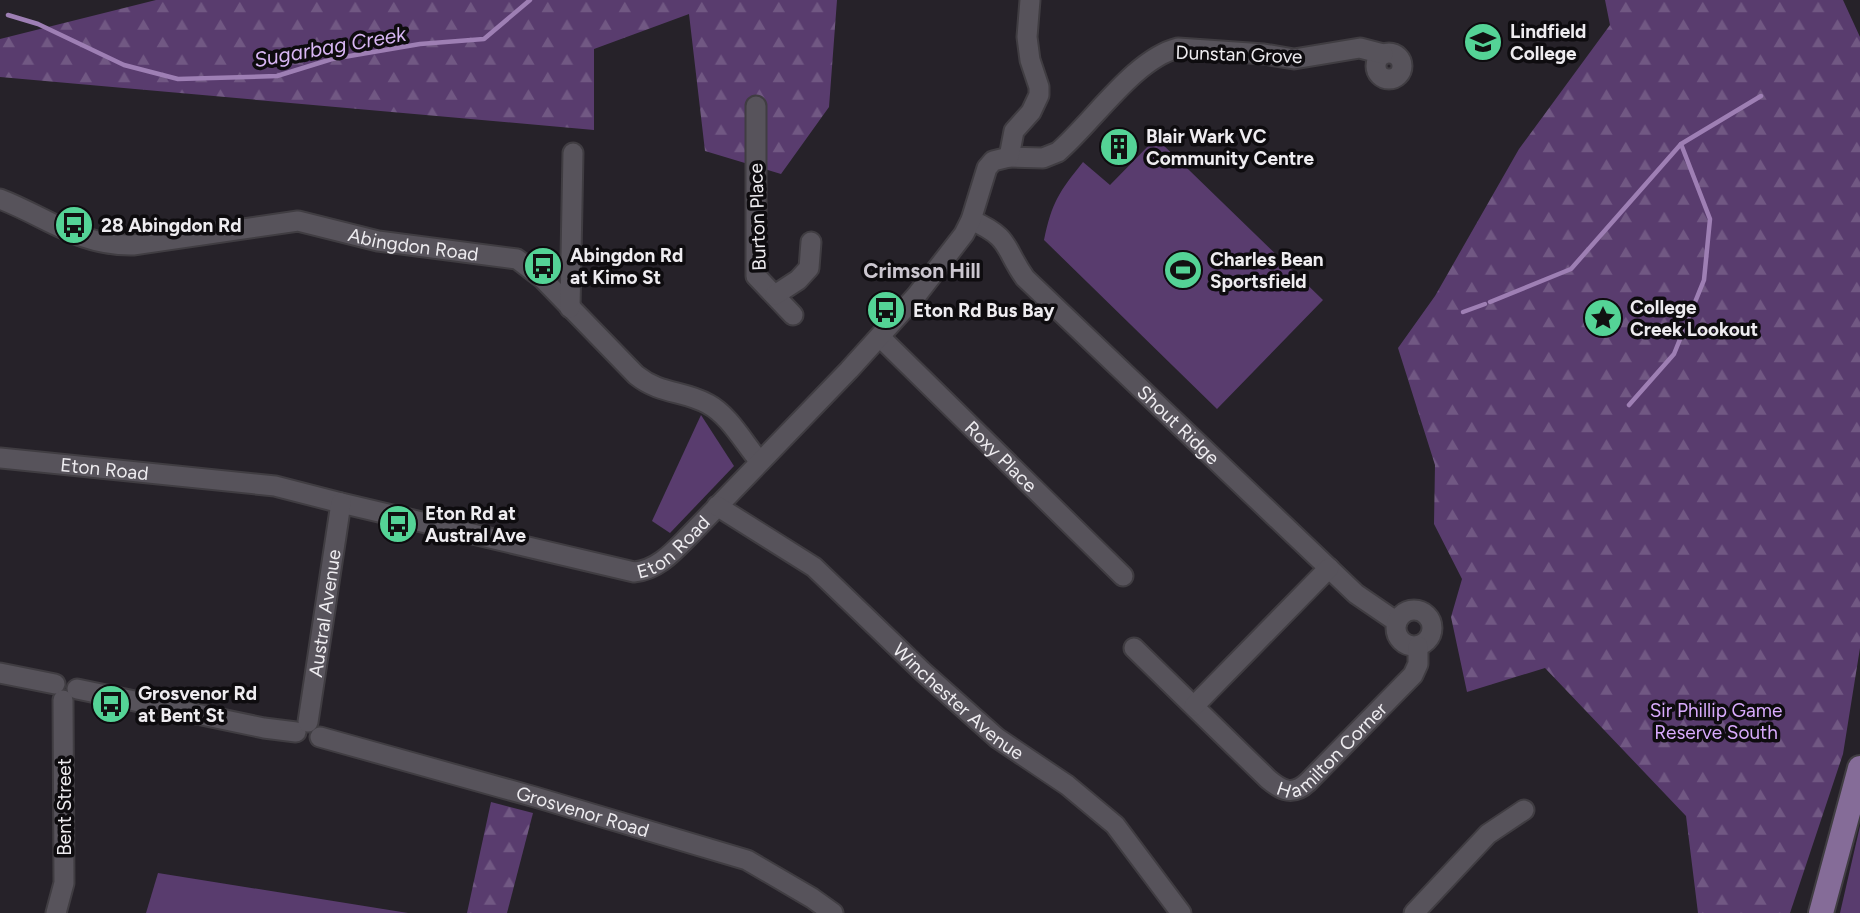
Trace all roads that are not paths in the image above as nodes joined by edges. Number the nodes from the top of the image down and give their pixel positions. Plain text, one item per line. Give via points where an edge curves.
1 (1030, 0) edge
2 (1383, 54) dead end
3 (755, 106) dead end
4 (573, 153) dead end
5 (1009, 157) junction
6 (0, 199) edge
7 (971, 220) junction
8 (811, 242) dead end
9 (775, 295) junction
10 (570, 308) junction
11 (793, 315) dead end
12 (880, 337) junction
13 (0, 458) edge
14 (760, 462) junction
15 (341, 503) junction
16 (718, 506) junction
17 (1329, 568) junction
18 (1123, 576) dead end
19 (1397, 622) junction
20 (1418, 646) junction
21 (1134, 648) dead end
22 (0, 673) edge
23 (65, 691) junction
24 (1194, 706) junction
25 (308, 730) junction
26 (1860, 768) edge
27 (1524, 810) dead end
28 (56, 913) edge
29 (834, 913) edge
30 (1181, 913) edge
31 (1414, 913) edge
32 (1821, 913) edge

1 - 5 street via 1027,37 1039,95 1014,131
2 - 5 street, Dunstan Grove via 1360,48 1294,59 1178,48 1167,51 1140,69 1058,152 1043,158
3 - 9 street, Burton Place via 756,276
4 - 10 street
5 - 7 street, Eton Road via 993,161 987,168
6 - 10 street, Abingdon Road via 67,232 112,245 298,220 378,241 517,259
7 - 12 street, Eton Road via 943,263
7 - 17 street, Shout Ridge via 1001,237 1029,282
8 - 9 street via 809,268
9 - 11 street, Burton Place
10 - 14 street, Abingdon Road via 648,385 709,404
12 - 14 street, Eton Road
12 - 18 street, Roxy Place
13 - 15 street, Eton Road via 275,486
14 - 16 street, Eton Road
15 - 16 street, Eton Road via 634,572 658,565
15 - 25 street, Austral Avenue
16 - 30 street, Winchester Avenue via 814,567 997,738 1067,785 1115,825
17 - 19 street, Shout Ridge via 1356,594
17 - 24 street
19 - 20 street via 1402,641
19 - 20 street via 1413,610 1429,618 1431,635
20 - 24 street, Hamilton Corner via 1413,675 1297,790 1275,785
21 - 24 street, Hamilton Corner
22 - 23 street, Grosvenor Road
23 - 25 street, Grosvenor Road via 264,728
23 - 28 street, Bent Street via 64,883
25 - 29 street, Grosvenor Road via 747,860
26 - 32 main road
27 - 31 street via 1488,834

